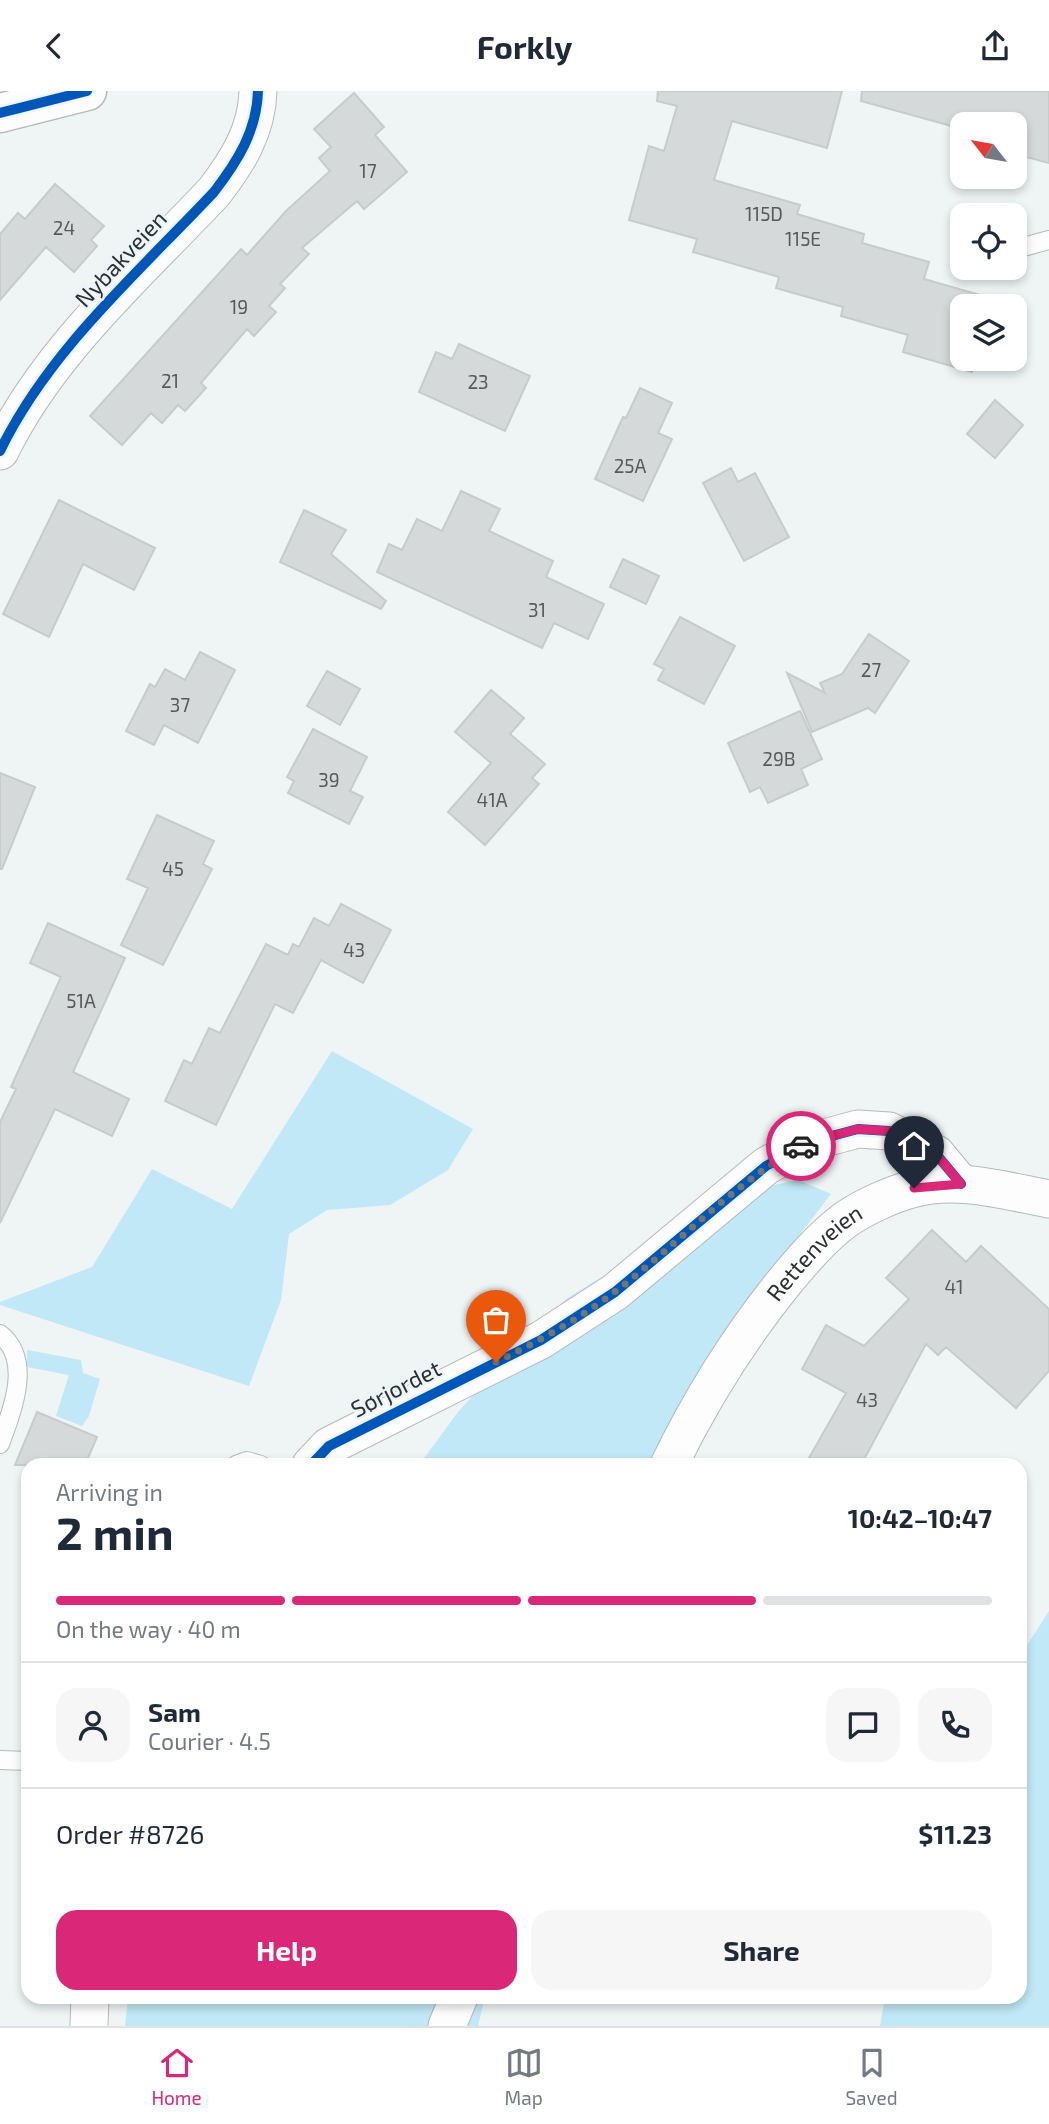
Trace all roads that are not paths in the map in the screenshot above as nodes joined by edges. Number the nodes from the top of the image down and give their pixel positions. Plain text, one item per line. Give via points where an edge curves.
1 (87, 91) edge
2 (258, 91) edge
3 (0, 113) edge
4 (1049, 240) edge
5 (1027, 246) edge
6 (0, 451) edge
7 (961, 1184) junction
8 (1049, 1199) edge
9 (0, 1334) edge
10 (0, 1444) edge
11 (318, 1458) edge
12 (673, 1458) edge
13 (0, 1760) edge
14 (21, 1761) edge
15 (90, 2004) edge
16 (455, 2004) edge
17 (89, 2026) edge
18 (447, 2026) edge

1 - 3 street
2 - 6 street, Nybakveien via 249,135 228,173 53,367
4 - 5 lane
7 - 8 street, Rettenveien
7 - 11 street, Sørjordet via 936,1154 889,1131 858,1129 809,1142 766,1166 615,1292 541,1340 329,1446
7 - 12 street, Rettenveien via 914,1188 874,1204 846,1220 809,1252 750,1325
9 - 10 lane via 10,1342 17,1360 14,1406
13 - 14 lane
15 - 17 street
16 - 18 street

